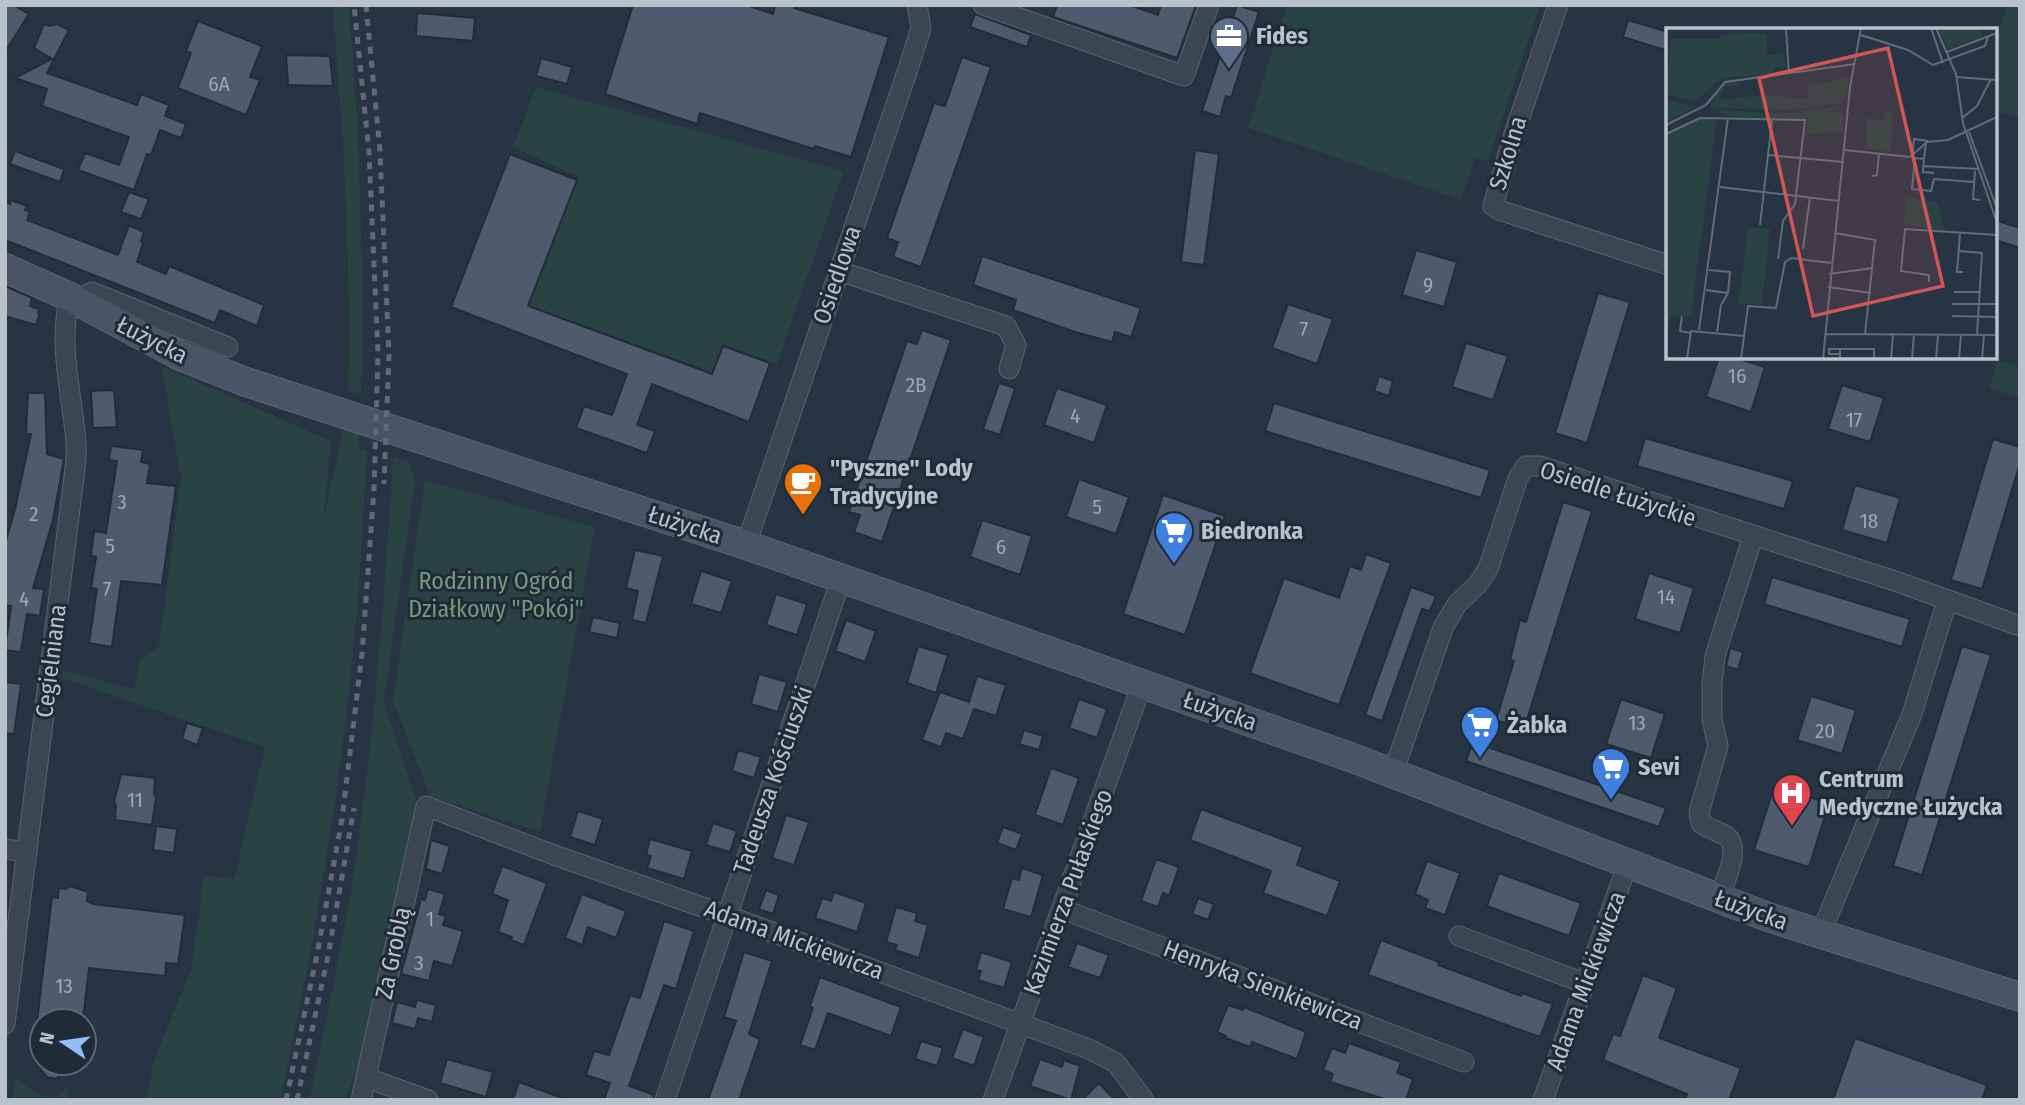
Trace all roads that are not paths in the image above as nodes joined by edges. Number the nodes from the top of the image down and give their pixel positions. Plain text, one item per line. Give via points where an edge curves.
1 (983, 5) edge
2 (1209, 5) edge
3 (1558, 5) edge
4 (920, 6) edge
5 (1666, 264) edge
6 (5, 268) edge
7 (839, 271) junction
8 (73, 299) junction
9 (228, 347) dead end
10 (1009, 369) dead end
11 (1753, 536) junction
12 (746, 545) junction
13 (841, 579) junction
14 (1947, 601) junction
15 (2020, 626) edge
16 (1142, 684) junction
17 (1393, 773) junction
18 (426, 806) joint
19 (5, 849) edge
20 (27, 852) junction
21 (1628, 863) junction
22 (1718, 899) junction
23 (1062, 909) junction
24 (728, 916) junction
25 (1820, 935) junction
26 (1459, 936) dead end
27 (1584, 984) junction
28 (2020, 997) edge
29 (1021, 1023) junction
30 (5, 1024) edge
31 (1464, 1062) dead end
32 (367, 1078) junction
33 (360, 1100) edge
34 (428, 1100) edge
35 (665, 1100) edge
36 (993, 1100) edge
37 (1144, 1100) edge
38 (1543, 1100) edge

1 - 2 street via 1184,76
3 - 5 street, Szkolna via 1493,206
4 - 7 street, Osiedlowa via 921,28
6 - 8 street, Łużycka
7 - 10 street via 1006,326 1016,345
7 - 12 street, Osiedlowa
8 - 9 street via 92,292
8 - 12 street, Łużycka via 180,356 246,382
8 - 20 street, Cegielniana via 65,313 65,331 76,446 74,477
11 - 14 street, Osiedle Łużyckie
11 - 17 street, Osiedle Łużyckie via 1539,466 1526,466 1488,569 1443,628
11 - 22 street via 1716,656 1712,719 1718,746 1699,812 1701,823 1732,843 1728,876
12 - 13 street, Łużycka
13 - 16 street, Łużycka
13 - 24 street, Tadeusza Kościuszki
14 - 15 street, Osiedle Łużyckie
14 - 25 street via 1912,714
16 - 17 street, Łużycka
16 - 23 street, Kazimierza Pułaskiego
17 - 21 street, Łużycka
18 - 24 street, Adama Mickiewicza
18 - 32 street, Za Groblą
19 - 20 street
20 - 30 street, Cegielniana
21 - 22 street, Łużycka
21 - 27 street, Adama Mickiewicza
22 - 25 street, Łużycka
23 - 29 street, Kazimierza Pułaskiego
23 - 31 street, Henryka Sienkiewicza
24 - 29 street, Adama Mickiewicza
24 - 35 street, Tadeusza Kościuszki
25 - 28 street, Łużycka
26 - 27 street
27 - 38 street, Adama Mickiewicza
29 - 36 street, Kazimierza Pułaskiego
29 - 37 street, Adama Mickiewicza via 1116,1063
32 - 33 street, Za Groblą
32 - 34 street

